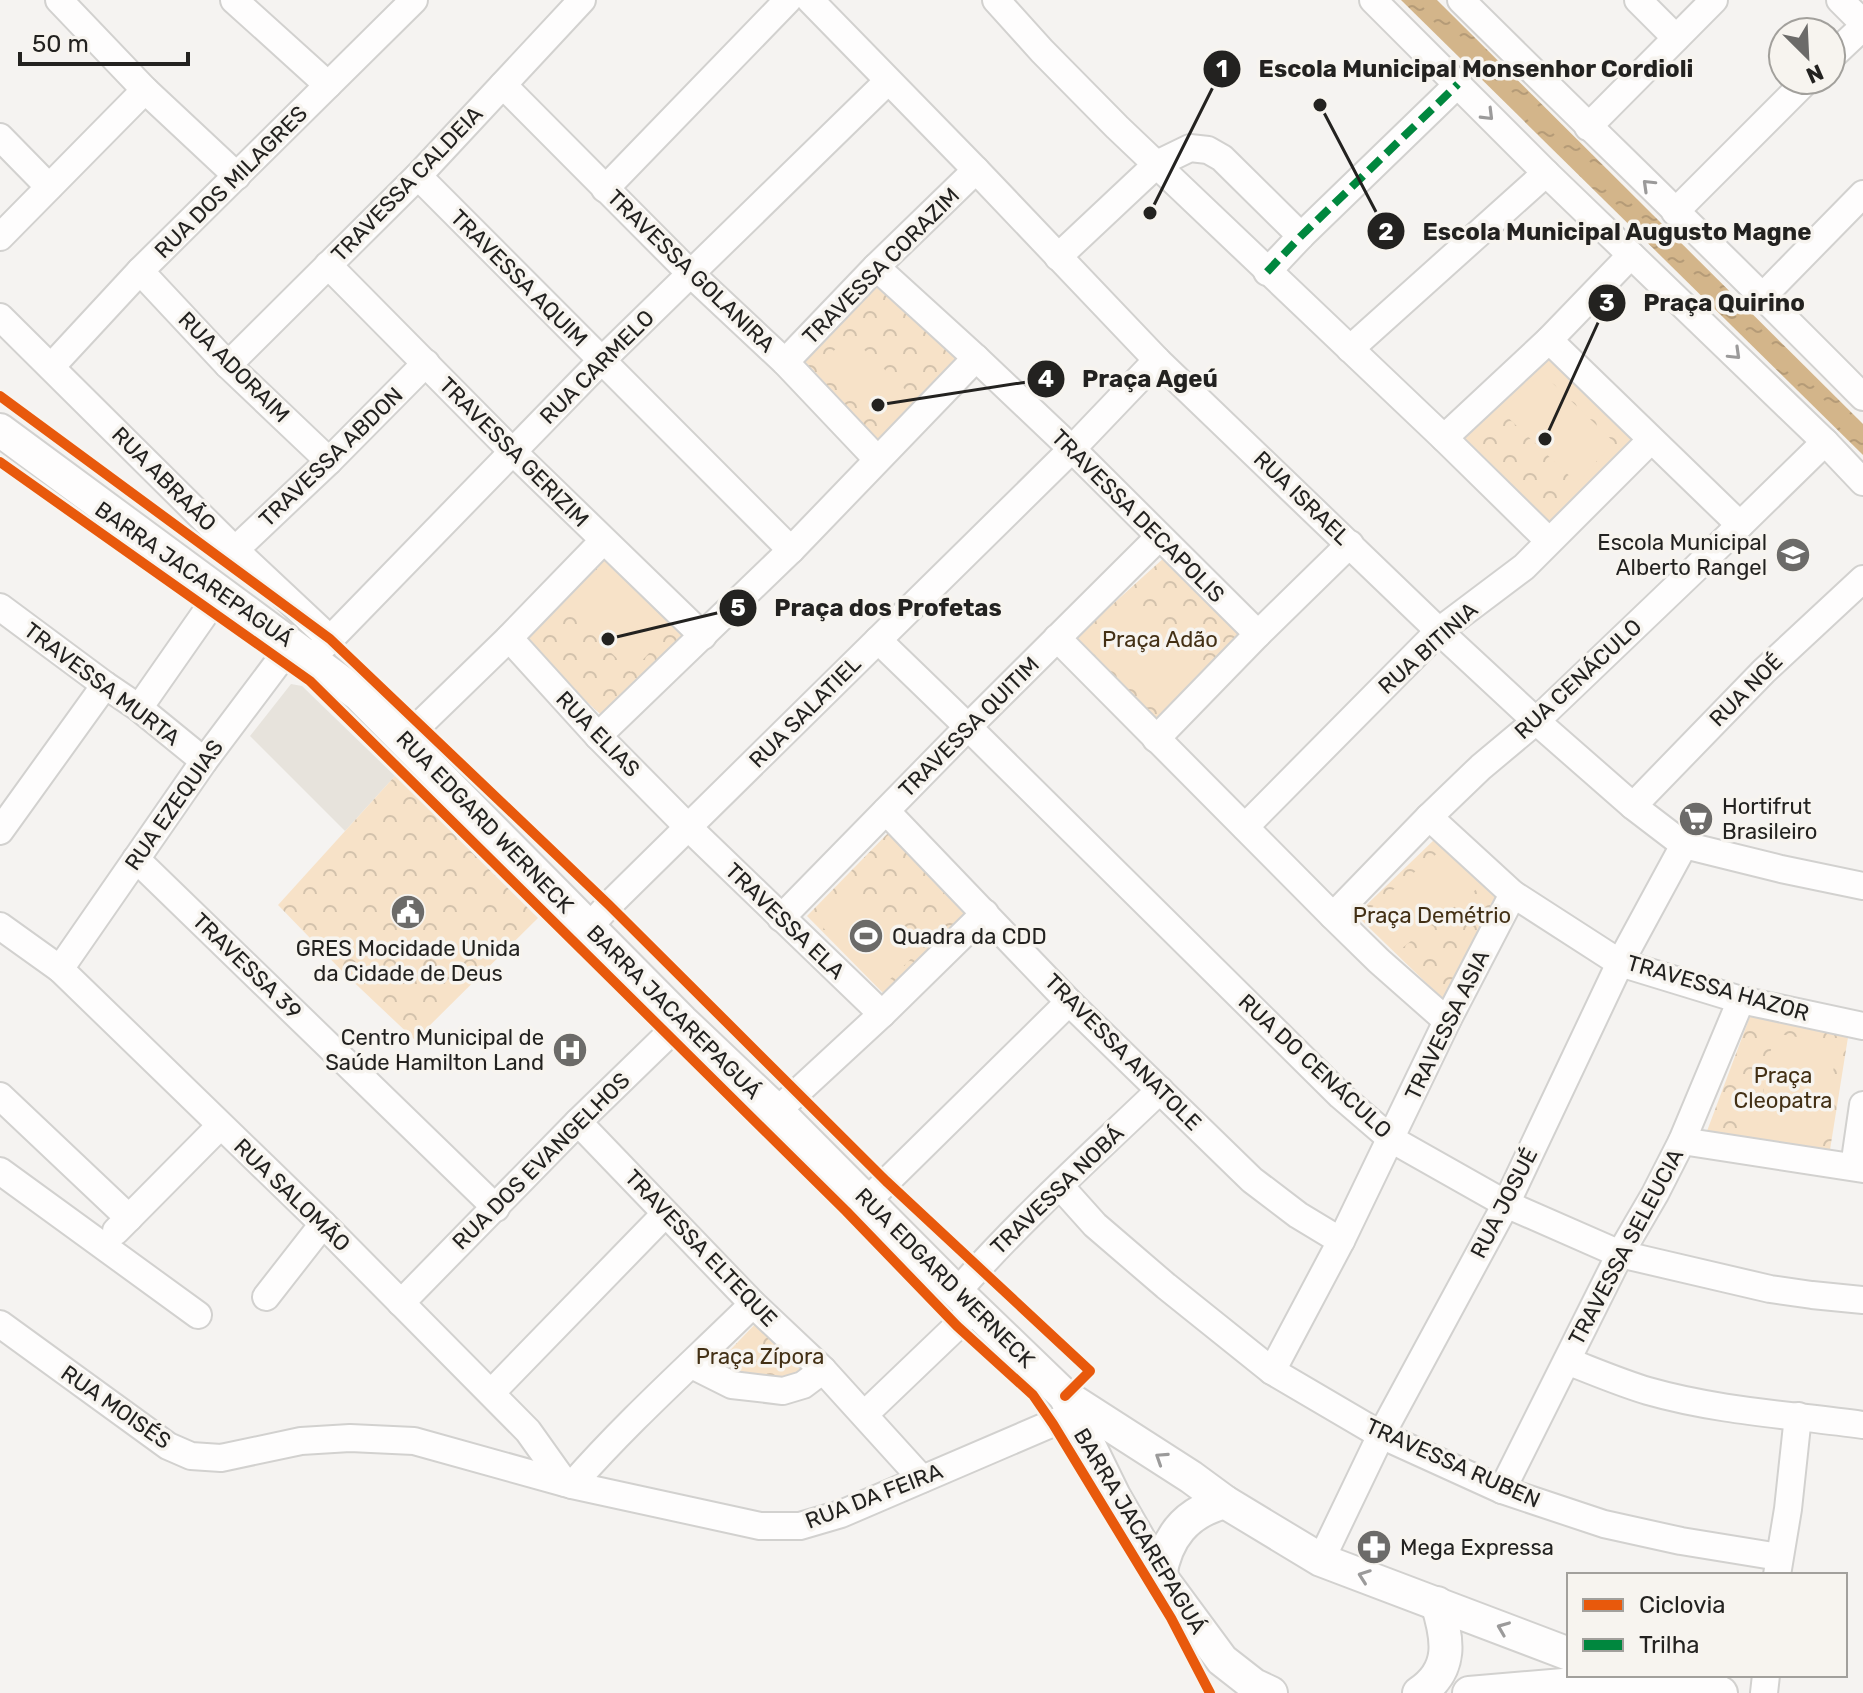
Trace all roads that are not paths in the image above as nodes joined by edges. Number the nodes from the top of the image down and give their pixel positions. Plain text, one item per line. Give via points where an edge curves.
1 (59, 0) edge
2 (234, 0) edge
3 (414, 0) edge
4 (582, 0) edge
5 (788, 0) edge
6 (810, 0) edge
7 (996, 0) edge
8 (1373, 0) edge
9 (1461, 0) edge
10 (1638, 0) edge
11 (1714, 0) edge
12 (1840, 0) edge
13 (1863, 25) edge
14 (1676, 38) junction
15 (1847, 41) edge
16 (888, 81) junction
17 (1458, 84) junction
18 (328, 85) junction
19 (503, 85) junction
20 (145, 90) junction
21 (1791, 96) edge
22 (1588, 127) junction
23 (0, 137) edge
24 (1157, 164) junction
25 (976, 170) junction
26 (1546, 173) junction
27 (237, 176) junction
28 (418, 176) junction
29 (49, 187) junction
30 (605, 189) junction
31 (1858, 208) edge
32 (1675, 212) junction
33 (1301, 236) junction
34 (0, 237) edge
35 (1631, 255) junction
36 (1058, 257) junction
37 (328, 265) junction
38 (876, 267) junction
39 (140, 271) junction
40 (1267, 272) junction
41 (691, 274) junction
42 (1763, 296) junction
43 (0, 317) edge
44 (1549, 340) junction
45 (1350, 349) junction
46 (976, 358) junction
47 (1157, 360) junction
48 (601, 361) junction
49 (785, 362) junction
50 (426, 363) junction
51 (228, 365) junction
52 (51, 367) junction
53 (1863, 397) edge
54 (0, 430) edge
55 (1444, 438) junction
56 (1651, 440) junction
57 (1825, 442) junction
58 (1072, 449) junction
59 (512, 451) junction
60 (877, 459) junction
61 (329, 461) junction
62 (1863, 482) edge
63 (1740, 525) junction
64 (1159, 537) junction
65 (603, 541) junction
66 (1549, 541) junction
67 (1350, 544) junction
68 (235, 550) junction
69 (791, 550) junction
70 (1863, 579) edge
71 (220, 592) junction
72 (5, 620) edge
73 (1439, 631) junction
74 (1258, 634) junction
75 (703, 636) junction
76 (509, 638) junction
77 (1057, 638) junction
78 (878, 640) junction
79 (311, 647) junction
80 (105, 685) junction
81 (139, 708) junction
82 (1536, 721) junction
83 (968, 727) junction
84 (598, 736) junction
85 (1156, 739) junction
86 (404, 740) junction
87 (204, 761) junction
88 (1633, 806) junction
89 (886, 811) junction
90 (1429, 817) junction
91 (1245, 827) junction
92 (689, 828) junction
93 (0, 831) edge
94 (1684, 845) junction
95 (136, 859) junction
96 (1863, 886) edge
97 (1513, 894) junction
98 (985, 913) junction
99 (1333, 916) junction
100 (781, 918) junction
101 (0, 926) edge
102 (588, 928) junction
103 (1620, 963) junction
104 (60, 969) junction
105 (1741, 1000) junction
106 (1069, 1002) junction
107 (882, 1014) junction
108 (682, 1021) junction
109 (1447, 1021) junction
110 (1863, 1026) edge
111 (1160, 1090) junction
112 (0, 1096) edge
113 (1863, 1105) edge
114 (777, 1111) junction
115 (578, 1122) junction
116 (220, 1126) junction
117 (1391, 1139) junction
118 (1682, 1141) junction
119 (1858, 1168) edge
120 (0, 1171) edge
121 (1060, 1186) junction
122 (867, 1201) junction
123 (1506, 1204) junction
124 (496, 1208) junction
125 (665, 1214) junction
126 (129, 1218) junction
127 (323, 1224) junction
128 (1341, 1241) junction
129 (102, 1244) junction
130 (1620, 1254) junction
131 (266, 1297) dead end
132 (965, 1299) junction
133 (1863, 1300) edge
134 (401, 1303) junction
135 (753, 1304) junction
136 (198, 1315) dead end
137 (0, 1324) edge
138 (1567, 1361) junction
139 (692, 1365) junction
140 (823, 1370) junction
141 (1272, 1371) junction
142 (491, 1393) junction
143 (1070, 1405) junction
144 (865, 1414) junction
145 (1798, 1416) junction
146 (1863, 1425) edge
147 (1381, 1435) junction
148 (922, 1479) junction
149 (568, 1484) junction
150 (1502, 1490) junction
151 (1225, 1502) junction
152 (1321, 1560) junction
153 (1778, 1566) edge
154 (1160, 1576) junction
155 (1437, 1603) junction
156 (1567, 1653) edge
157 (1222, 1660) junction
158 (1629, 1682) edge
159 (1237, 1693) edge
160 (1271, 1693) edge
161 (1419, 1693) edge
162 (1469, 1693) edge
163 (1721, 1693) edge

1 - 20 street
2 - 18 street
3 - 18 street, RUA DOS MILAGRES
4 - 19 street, TRAVESSA CALDEIA
5 - 30 street
6 - 16 street, RUA ISRAEL
7 - 24 street
8 - 17 street
9 - 22 street
10 - 14 street
11 - 14 street
12 - 13 street
13 - 15 street
14 - 22 street
16 - 25 street, RUA ISRAEL
16 - 41 street, RUA CARMELO
17 -> 26 street
17 - 33 street
18 - 27 street, RUA DOS MILAGRES
19 - 28 street, TRAVESSA CALDEIA
19 - 30 street, TRAVESSA GOLANIRA
20 - 27 street
20 - 29 street
21 - 32 street
32 -> 22 street
23 - 29 street
24 - 33 street via 1190,148 1208,150
24 - 36 street
24 - 40 street
25 - 36 street, RUA ISRAEL
25 - 38 street, TRAVESSA CORAZIM
26 - 35 street
26 - 45 street
27 - 39 street, RUA DOS MILAGRES
28 - 37 street, TRAVESSA CALDEIA
28 - 48 street, TRAVESSA AQUIM
29 - 34 street
30 - 41 street, TRAVESSA GOLANIRA
31 - 42 street
32 - 42 street
33 - 40 street
35 - 44 street
35 -> 57 street
36 - 47 street, RUA ISRAEL
37 - 50 street, TRAVESSA GERIZIM
37 - 51 street, TRAVESSA CALDEIA
38 - 46 street, TRAVESSA DECAPOLIS
38 - 49 street, TRAVESSA CORAZIM
39 - 51 street, RUA ADORAIM
39 - 52 street, RUA DOS MILAGRES
40 - 45 street
41 - 48 street, RUA CARMELO
41 - 49 street, TRAVESSA GOLANIRA
42 - 53 street
43 - 52 street, RUA ABRAÃO
44 - 55 street
44 - 56 street
45 - 55 street
46 - 58 street, TRAVESSA DECAPOLIS
46 - 60 street
47 - 58 street, RUA SALATIEL
47 - 67 street, RUA ISRAEL
48 - 59 street, RUA CARMELO
48 - 69 street, TRAVESSA AQUIM
49 - 60 street, TRAVESSA GOLANIRA
50 - 59 street, TRAVESSA GERIZIM
50 - 61 street, TRAVESSA ABDON
51 - 61 street, RUA ADORAIM
52 - 68 street, RUA ABRAÃO
54 - 71 main road, RUA EDGARD WERNECK
55 - 66 street
56 - 63 street
56 - 66 street, RUA BITINIA
57 - 62 street
57 - 63 street, RUA CENÁCULO
58 - 64 street, TRAVESSA DECAPOLIS
58 - 78 street, RUA SALATIEL
59 - 65 street, TRAVESSA GERIZIM
59 - 79 street, RUA CARMELO
60 - 69 street
61 - 68 street, TRAVESSA ABDON
63 - 82 street, RUA CENÁCULO
64 - 74 street, TRAVESSA DECAPOLIS
64 - 77 street, TRAVESSA QUITIM
65 - 75 street, TRAVESSA GERIZIM
65 - 76 street
66 - 73 street, RUA BITINIA via 1524,567
67 - 73 street, RUA ISRAEL
67 - 74 street
68 - 79 street, RUA ABRAÃO
69 - 75 street
70 - 88 street, RUA NOÉ via 1764,671
71 - 79 main road, RUA EDGARD WERNECK
71 - 81 street
72 - 80 street, TRAVESSA MURTA
73 - 82 street, RUA ISRAEL
73 - 91 street, RUA BITINIA
74 - 85 street
75 - 84 street
76 - 84 street, RUA ELIAS
76 - 86 street
77 - 83 street, TRAVESSA QUITIM
77 - 85 street
78 - 83 street, RUA DO CENÁCULO
78 - 92 street, RUA SALATIEL
79 - 86 main road, RUA EDGARD WERNECK
79 - 87 street, RUA EZEQUIAS
80 - 81 street, TRAVESSA MURTA
80 - 93 street
81 - 87 street, TRAVESSA MURTA
82 - 88 street, RUA ISRAEL
82 - 90 street, RUA CENÁCULO
83 - 89 street, TRAVESSA QUITIM
83 - 117 street, RUA DO CENÁCULO via 1341,1096
84 - 92 street, RUA ELIAS
85 - 91 street
86 - 102 main road, RUA EDGARD WERNECK
87 - 95 street, RUA EZEQUIAS
88 - 94 street, RUA ISRAEL
89 - 98 street, TRAVESSA ANATOLE
89 - 100 street, TRAVESSA QUITIM
90 - 97 street, TRAVESSA HAZOR
90 - 99 street, RUA CENÁCULO
91 - 99 street
92 - 100 street, TRAVESSA ELA
92 - 102 street, RUA SALATIEL
94 - 96 street, RUA ISRAEL
94 - 103 street, RUA JOSUÉ
95 - 104 street, RUA EZEQUIAS
95 - 124 street, TRAVESSA 39
97 - 103 street, TRAVESSA HAZOR
97 - 109 street, TRAVESSA ASIA
98 - 106 street, TRAVESSA ANATOLE
98 - 107 street
99 - 109 street
100 - 107 street, TRAVESSA ELA
101 - 104 street, RUA SALOMÃO
102 - 108 main road, RUA EDGARD WERNECK
103 - 105 street, TRAVESSA HAZOR
103 - 123 street, RUA JOSUÉ
104 - 116 street, RUA SALOMÃO
105 - 110 street, TRAVESSA HAZOR
105 - 118 street, TRAVESSA SELEUCIA
106 - 111 street, TRAVESSA ANATOLE
106 - 122 street
107 - 114 street
108 - 114 main road, RUA EDGARD WERNECK
108 - 115 street, RUA DOS EVANGELHOS
109 - 117 street, TRAVESSA ASIA
111 - 121 street, TRAVESSA NOBÁ
111 - 128 street, TRAVESSA ANATOLE via 1252,1180
112 - 126 street
113 - 119 street
114 - 122 main road, RUA EDGARD WERNECK
115 - 124 street, RUA DOS EVANGELHOS
115 - 125 street, TRAVESSA ELTEQUE
116 - 126 street
116 - 127 street, RUA SALOMÃO
117 - 123 street, RUA DO CENÁCULO
117 - 128 street, TRAVESSA ASIA
118 - 119 street
118 - 130 street, TRAVESSA SELEUCIA
120 - 129 street
121 - 132 street, TRAVESSA NOBÁ via 978,1267
121 - 141 street, TRAVESSA RUBEN via 1095,1225
122 - 132 main road, RUA EDGARD WERNECK
123 - 130 street, RUA DO CENÁCULO
123 - 147 street, RUA JOSUÉ
124 - 134 street, RUA DOS EVANGELHOS
125 - 135 street, TRAVESSA ELTEQUE
125 - 142 street
126 - 129 street
127 - 131 street
127 - 134 street, RUA SALOMÃO
128 - 141 street, TRAVESSA ASIA
129 - 136 street
130 - 133 street, RUA DO CENÁCULO via 1770,1289
130 - 138 street, TRAVESSA SELEUCIA
132 - 143 main road, RUA EDGARD WERNECK
132 - 144 street, TRAVESSA NOBÁ via 957,1326
134 - 142 street, RUA SALOMÃO
135 - 139 street
135 - 140 street, TRAVESSA ELTEQUE
137 - 149 street, RUA MOISÉS via 168,1446 191,1456 221,1458 301,1441 414,1441
138 - 145 street via 1647,1391
138 - 150 street, TRAVESSA SELEUCIA
139 - 140 street via 732,1385 783,1391
139 - 149 street
140 - 144 street, TRAVESSA ELTEQUE
141 - 147 street, TRAVESSA RUBEN
142 - 149 street, RUA SALOMÃO
143 - 148 street, RUA DA FEIRA
151 -> 143 main road
143 - 154 main road
144 - 148 street, TRAVESSA ELTEQUE
145 - 146 street
145 - 153 street
147 - 150 street, TRAVESSA RUBEN
147 - 152 street, RUA JOSUÉ
148 - 149 street, RUA DA FEIRA via 800,1526 760,1526
150 - 153 street, TRAVESSA RUBEN via 1604,1524
151 - 152 main road
151 - 154 main road via 1184,1523 1165,1552
155 -> 152 main road
154 - 157 main road
156 -> 155 main road
155 - 161 main road via 1446,1649 1443,1665
157 - 159 street
157 - 160 main road
158 - 162 main road
158 - 163 main road

